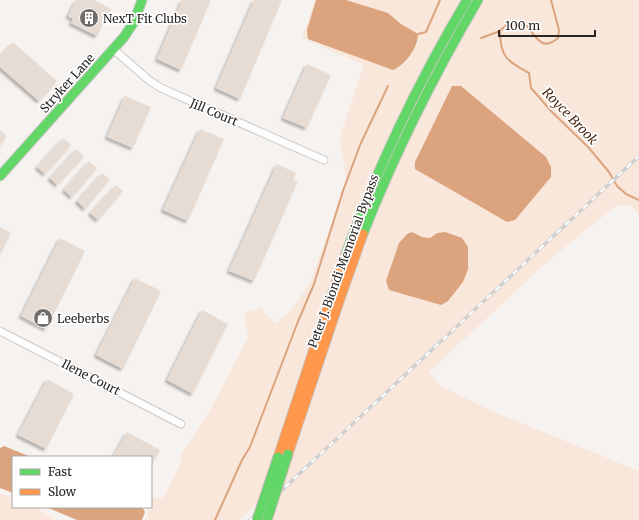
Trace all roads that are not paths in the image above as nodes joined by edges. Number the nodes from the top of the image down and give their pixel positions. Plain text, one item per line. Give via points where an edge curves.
1 (142, 0) edge
2 (467, 0) edge
3 (478, 0) edge
4 (113, 50) junction
5 (324, 160) dead end
6 (0, 176) edge
7 (0, 331) edge
8 (181, 424) dead end
9 (257, 520) edge
10 (267, 520) edge

1 - 4 main road, Stryker Lane via 134,22
2 - 9 main road, Peter J. Biondi Memorial Bypass, bridge via 423,77 364,207 332,294
3 - 10 main road, Peter J. Biondi Memorial Bypass, bridge via 419,108 376,203 336,309
4 - 5 street, Jill Court via 161,88
4 - 6 main road, Stryker Lane
7 - 8 street, Ilene Court

